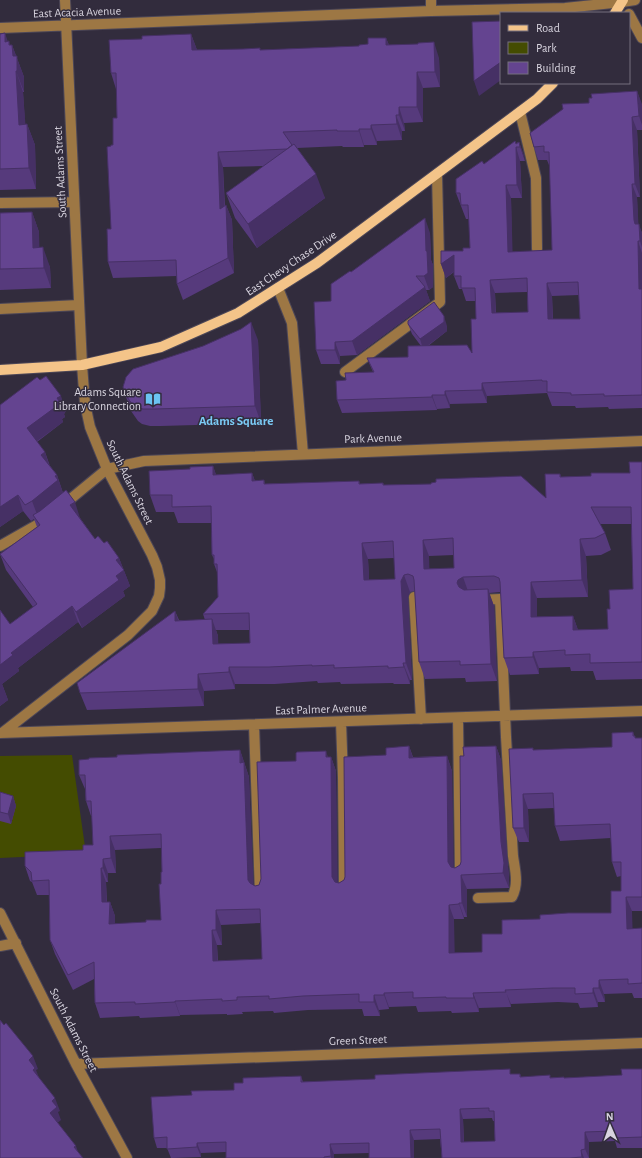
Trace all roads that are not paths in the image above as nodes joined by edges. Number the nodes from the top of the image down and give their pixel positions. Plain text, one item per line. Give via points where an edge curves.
1 (65, 0) edge
2 (431, 0) edge
3 (635, 0) edge
4 (623, 1) edge
5 (432, 11) junction
6 (616, 12) edge
7 (628, 12) edge
8 (630, 16) edge
9 (66, 26) junction
10 (0, 28) edge
11 (642, 38) edge
12 (552, 84) edge
13 (520, 112) junction
14 (437, 174) junction
15 (74, 202) junction
16 (0, 204) edge
17 (537, 249) edge
18 (278, 288) junction
19 (79, 305) junction
20 (0, 310) edge
21 (82, 365) junction
22 (0, 370) edge
23 (344, 372) edge
24 (642, 441) edge
25 (303, 454) junction
26 (107, 469) junction
27 (0, 546) edge
28 (414, 597) edge
29 (470, 600) edge
30 (642, 711) edge
31 (504, 716) junction
32 (458, 718) junction
33 (421, 719) junction
34 (340, 722) junction
35 (254, 725) junction
36 (1, 733) edge
37 (460, 876) edge
38 (344, 891) edge
39 (260, 894) edge
40 (478, 898) dead end
41 (0, 913) edge
42 (16, 943) junction
43 (0, 946) edge
44 (642, 1043) edge
45 (76, 1064) junction
46 (127, 1158) edge

1 - 9 street, South Adams Street
2 - 5 street
3 - 4 street, East Acacia Avenue
4 - 5 street, East Acacia Avenue via 565,8
4 - 6 main road
4 - 7 street
5 - 9 street, East Acacia Avenue
8 - 11 street
9 - 10 street, East Acacia Avenue
9 - 15 street, South Adams Street
12 - 13 main road, East Chevy Chase Drive
13 - 14 main road, East Chevy Chase Drive
13 - 17 street via 536,178
14 - 18 main road, East Chevy Chase Drive via 317,263
14 - 23 street via 440,302
15 - 16 street
15 - 19 street, South Adams Street
18 - 21 main road, East Chevy Chase Drive via 238,313 161,347
18 - 25 street via 292,323
19 - 20 street
19 - 21 street, South Adams Street
21 - 22 main road, East Chevy Chase Drive
21 - 26 street, South Adams Street via 85,404 90,427
24 - 25 street, Park Avenue
25 - 26 street, Park Avenue via 144,461
26 - 27 street via 42,522
26 - 36 street, South Adams Street via 157,567 160,588 156,604 128,634
28 - 33 street
29 - 31 street via 500,599
30 - 31 street, East Palmer Avenue
31 - 32 street, East Palmer Avenue
31 - 40 street via 516,889 512,897
32 - 33 street, East Palmer Avenue
32 - 37 street
33 - 34 street, East Palmer Avenue
34 - 35 street, East Palmer Avenue
34 - 38 street
35 - 36 street, East Palmer Avenue
35 - 39 street
41 - 42 street, South Adams Street
42 - 43 street
42 - 45 street, South Adams Street
44 - 45 street, Green Street
45 - 46 street, South Adams Street

